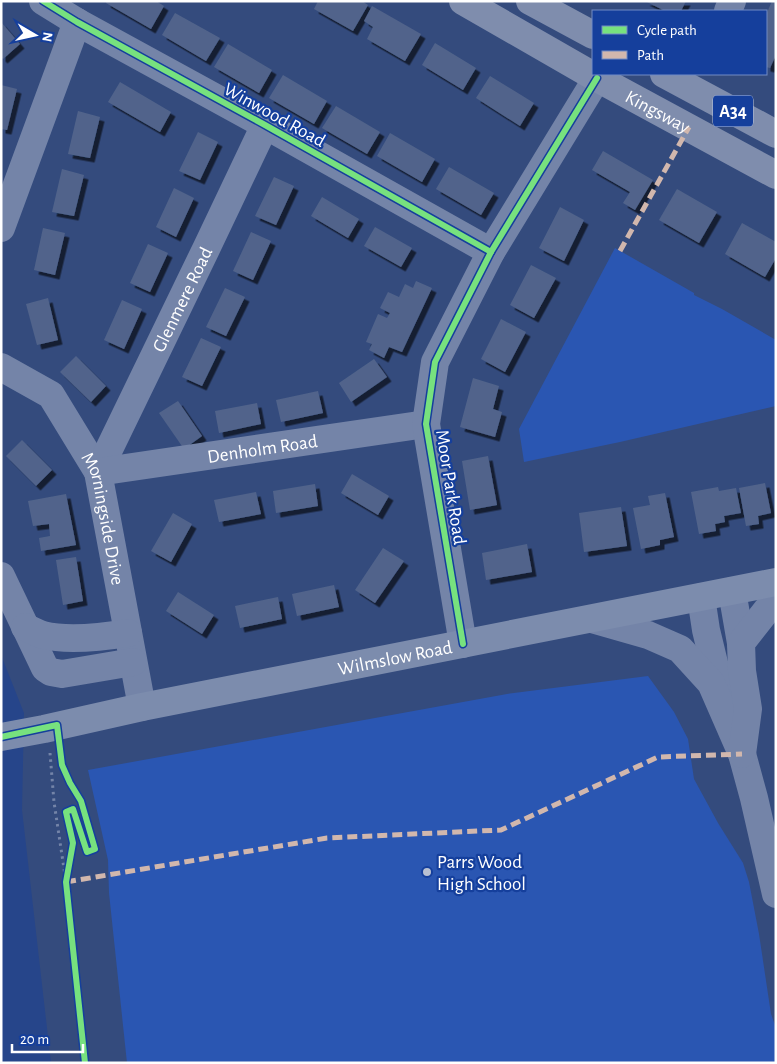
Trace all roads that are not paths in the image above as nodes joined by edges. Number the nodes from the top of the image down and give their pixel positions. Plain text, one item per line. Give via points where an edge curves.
1 (43, 1) edge
2 (463, 1) edge
3 (530, 1) edge
4 (77, 22) junction
5 (592, 34) edge
6 (668, 75) edge
7 (597, 78) junction
8 (694, 81) edge
9 (265, 125) junction
10 (776, 134) edge
11 (776, 175) edge
12 (1, 228) edge
13 (491, 252) junction
14 (1, 367) edge
15 (426, 424) junction
16 (98, 472) junction
17 (1, 576) edge
18 (776, 582) edge
19 (732, 590) junction
20 (701, 597) junction
21 (776, 603) edge
22 (592, 619) junction
23 (25, 627) junction
24 (128, 633) junction
25 (741, 643) junction
26 (463, 644) junction
27 (134, 662) junction
28 (142, 707) junction
29 (729, 725) junction
30 (1, 737) edge
31 (742, 754) junction
32 (765, 795) edge
33 (776, 894) edge

1 - 4 street, Winwood Road
2 - 7 highway, Kingsway / A34
3 - 5 highway
4 - 9 street, Winwood Road
4 - 12 street
6 - 8 highway, Kingsway / A34
7 - 11 highway, Kingsway / A34
7 - 13 street, Moor Park Road
8 - 10 highway, Kingsway / A34
9 - 13 street, Winwood Road
9 - 16 street, Glenmere Road
13 - 15 street, Moor Park Road via 436,362
14 - 16 street, Morningside Drive via 51,395
15 - 16 street, Denholm Road
15 - 26 street, Moor Park Road
16 - 24 street, Morningside Drive
17 - 23 street
18 - 19 main road, Wilmslow Road
19 - 20 main road, Wilmslow Road
19 - 25 street
20 - 22 main road, Wilmslow Road
20 - 29 street
21 - 25 street
22 - 26 main road, Wilmslow Road
22 - 29 street via 648,635 680,649 711,683
23 - 24 street via 43,635 69,638
23 - 27 street via 45,668 51,672 62,674
24 - 27 street, Morningside Drive
25 - 31 street via 748,710
26 - 28 main road, Wilmslow Road
27 - 28 street, Morningside Drive
28 - 30 main road, Wilmslow Road via 47,738
29 - 31 street
31 - 32 street
32 - 33 street

